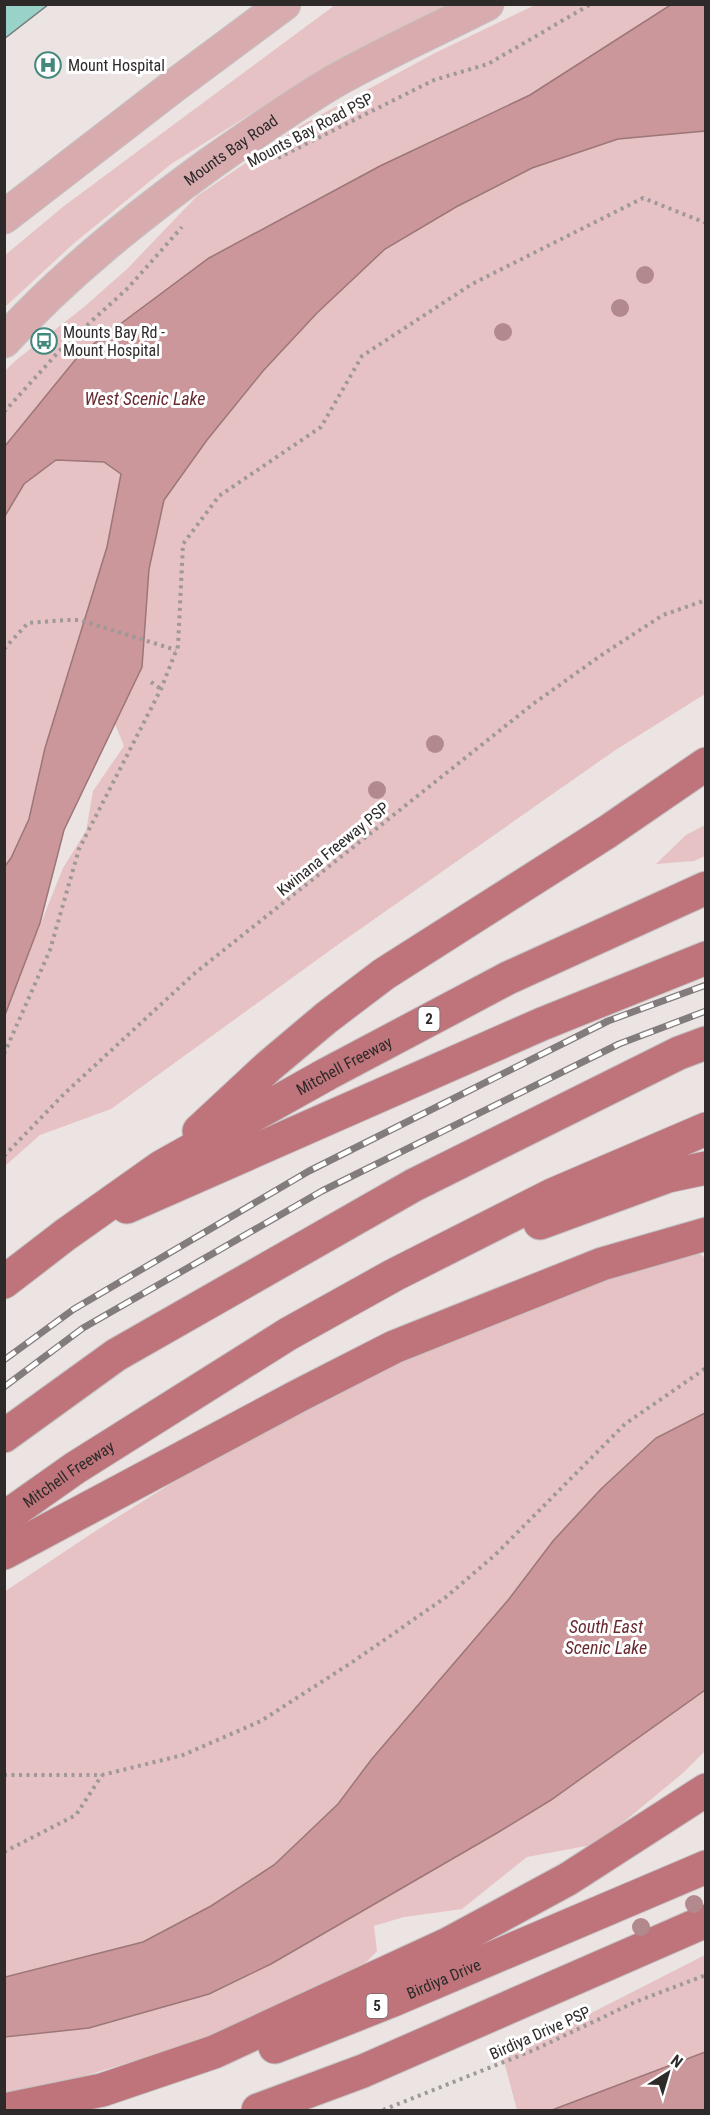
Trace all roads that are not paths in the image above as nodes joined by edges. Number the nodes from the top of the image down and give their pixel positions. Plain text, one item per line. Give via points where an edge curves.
1 (284, 4) edge
2 (487, 4) edge
3 (4, 217) edge
4 (4, 341) edge
5 (705, 764) edge
6 (705, 780) edge
7 (607, 832) junction
8 (705, 888) edge
9 (705, 958) edge
10 (705, 1043) edge
11 (705, 1129) edge
12 (161, 1167) junction
13 (705, 1168) edge
14 (65, 1234) junction
15 (705, 1234) edge
16 (394, 1275) junction
17 (4, 1282) edge
18 (4, 1436) edge
19 (4, 1518) edge
20 (4, 1553) edge
21 (705, 1790) edge
22 (705, 1867) edge
23 (705, 1921) edge
24 (4, 2110) edge
25 (37, 2110) edge
26 (258, 2110) edge

1 - 3 main road
2 - 4 main road, Mounts Bay Road via 333,82 254,132 115,237
5 - 7 highway
6 - 7 highway
7 - 12 highway via 376,980 269,1066
8 - 12 highway, Mitchell Freeway / 2 via 508,978
9 - 14 highway via 542,1024
10 - 18 highway via 414,1185 116,1355
11 - 16 highway, Mitchell Freeway via 552,1195
12 - 14 highway, Mitchell Freeway / 2
13 - 16 highway via 668,1176
14 - 17 highway, Mitchell Freeway / 2
15 - 20 highway via 602,1264 394,1347
16 - 19 highway, Mitchell Freeway via 288,1334 75,1468
21 - 24 highway via 568,1879 478,1928 214,2052 102,2090
22 - 25 highway, Birdiya Drive / 5 via 391,2001 221,2068 124,2100
23 - 26 highway via 363,2071

